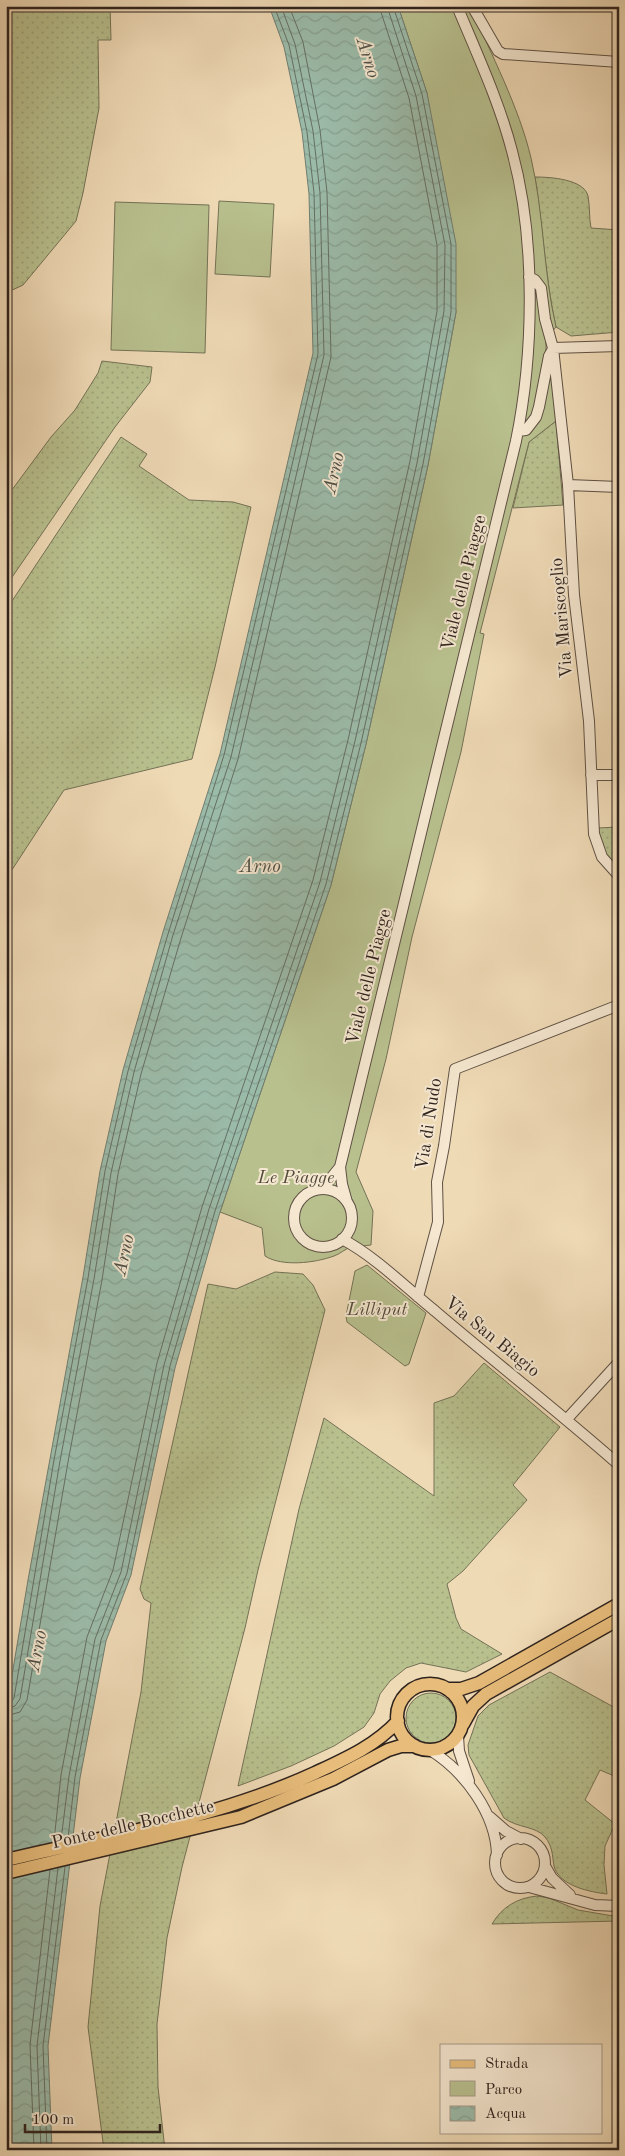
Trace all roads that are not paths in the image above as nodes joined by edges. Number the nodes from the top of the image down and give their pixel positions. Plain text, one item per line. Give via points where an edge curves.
1 (457, 6) edge
2 (472, 6) edge
3 (619, 62) edge
4 (529, 277) junction
5 (619, 346) edge
6 (553, 348) junction
7 (518, 431) junction
8 (568, 485) junction
9 (619, 488) edge
10 (591, 775) junction
11 (619, 775) edge
12 (619, 876) edge
13 (619, 1005) edge
14 (340, 1167) junction
15 (322, 1189) junction
16 (347, 1202) junction
17 (342, 1239) junction
18 (418, 1296) junction
19 (619, 1362) edge
20 (567, 1419) junction
21 (619, 1465) edge
22 (619, 1604) edge
23 (619, 1619) edge
24 (447, 1689) junction
25 (398, 1721) junction
26 (460, 1730) junction
27 (415, 1746) junction
28 (430, 1750) junction
29 (474, 1793) junction
30 (264, 1802) junction
31 (486, 1813) junction
32 (521, 1839) junction
33 (497, 1855) junction
34 (6, 1860) edge
35 (545, 1866) junction
36 (6, 1873) edge
37 (528, 1887) junction
38 (572, 1897) junction
39 (619, 1906) edge

1 - 4 street, Viale delle Piagge via 496,98 513,153 527,237
2 - 3 street via 498,51 503,54
4 - 6 street, Via Mariscoglio via 541,288
4 - 7 street, Viale delle Piagge via 528,333
5 - 6 street
6 - 7 street via 536,417 526,430
6 - 8 street, Via Mariscoglio
7 - 14 street, Viale delle Piagge
8 - 9 street
8 - 10 street, Via Mariscoglio via 574,595 589,721
10 - 11 street
10 - 12 street, Via Mariscoglio via 597,847 605,862
13 - 18 street, Via di Nudo via 455,1069 437,1182 438,1222
14 - 15 street, Viale delle Piagge
14 - 16 street, Viale delle Piagge
15 - 16 street via 335,1192
15 - 17 street via 306,1194 298,1203 294,1215 296,1229 305,1241 314,1245 329,1246
16 - 17 street via 351,1221
17 - 18 street, Via San Biagio via 357,1247
18 - 20 street, Via San Biagio
19 - 20 street
20 - 21 street, Via San Biagio
22 - 24 main road via 479,1683 461,1689
23 - 26 main road via 486,1694 473,1706
24 - 25 main road via 427,1685 412,1690 402,1701
24 - 26 main road via 460,1704 463,1714
25 - 27 main road via 403,1736
25 - 30 main road via 356,1753
26 - 28 main road via 449,1745
26 - 29 street via 461,1759
27 - 28 main road
27 - 30 main road via 388,1750 334,1779
28 - 29 street via 449,1762
29 - 31 street
30 - 34 main road, Ponte delle Bocchette
30 - 36 main road, Ponte delle Bocchette via 208,1826
31 - 32 street via 500,1827
31 - 33 street
32 - 33 street via 506,1843
32 - 35 street via 537,1845
33 - 37 street via 496,1870 504,1882 518,1888
35 - 37 street via 541,1876
35 - 38 street via 559,1887
37 - 38 street
38 - 39 street via 595,1905

